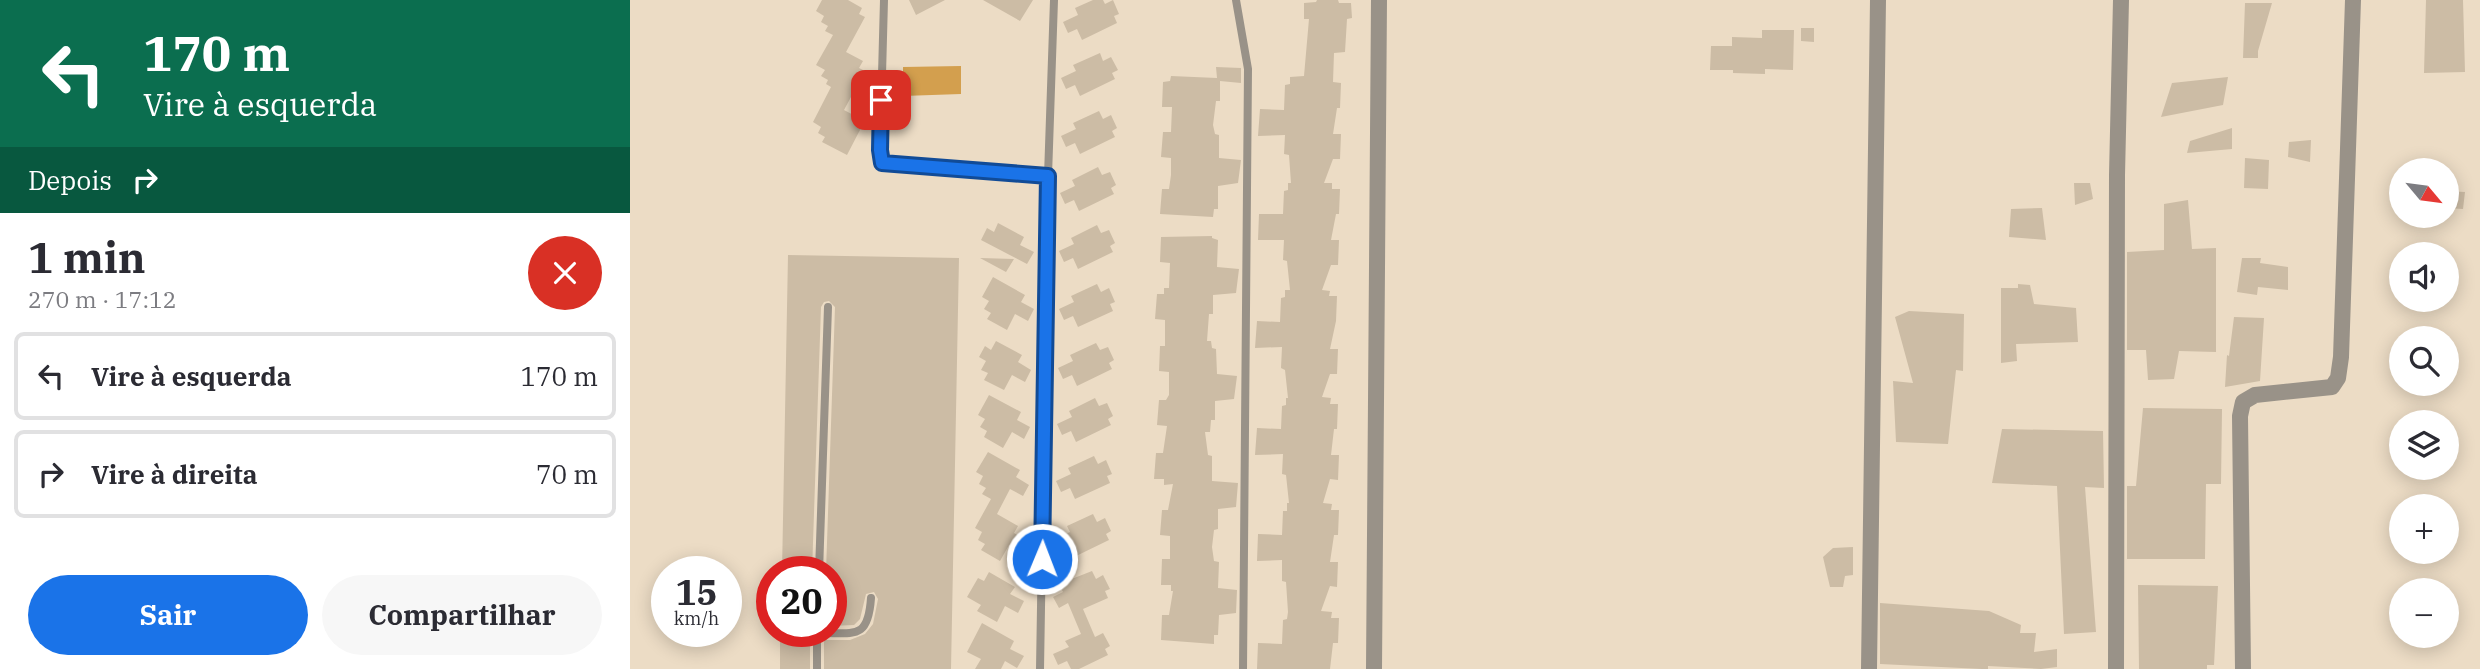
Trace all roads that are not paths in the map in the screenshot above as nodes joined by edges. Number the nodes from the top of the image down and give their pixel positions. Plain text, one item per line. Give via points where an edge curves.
1 (884, 0) edge
2 (1055, 0) edge
3 (1236, 0) edge
4 (1379, 0) edge
5 (1878, 0) edge
6 (2121, 0) edge
7 (2353, 0) edge
8 (1048, 176) junction
9 (828, 307) dead end
10 (820, 556) edge
11 (870, 598) dead end
12 (847, 632) edge
13 (817, 647) edge
14 (817, 669) edge
15 (1040, 669) edge
16 (1243, 669) edge
17 (1374, 669) edge
18 (1869, 669) edge
19 (2116, 669) edge
20 (2243, 669) edge

1 - 8 lane via 882,163
2 - 8 lane
3 - 16 lane via 1248,69
4 - 17 street
5 - 18 street
6 - 19 street
7 - 20 street via 2338,378 2332,387 2255,395 2243,402
8 - 15 lane
9 - 10 lane
11 - 12 lane via 866,626
13 - 14 lane

